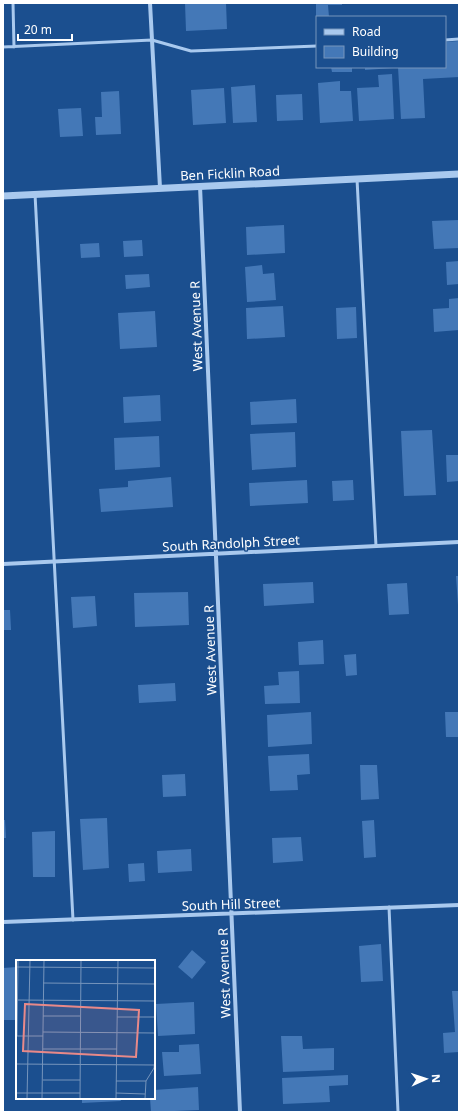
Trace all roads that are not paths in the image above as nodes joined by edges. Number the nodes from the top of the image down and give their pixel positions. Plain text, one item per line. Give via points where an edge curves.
1 (13, 3) edge
2 (150, 3) edge
3 (152, 40) junction
4 (446, 40) edge
5 (459, 40) edge
6 (316, 46) edge
7 (3, 47) edge
8 (14, 47) junction
9 (459, 174) edge
10 (357, 179) junction
11 (200, 186) junction
12 (160, 188) junction
13 (35, 194) junction
14 (3, 196) edge
15 (459, 542) edge
16 (376, 546) junction
17 (216, 554) junction
18 (54, 561) junction
19 (3, 564) edge
20 (459, 905) edge
21 (389, 907) junction
22 (232, 914) junction
23 (73, 920) junction
24 (3, 922) edge
25 (240, 1112) edge
26 (398, 1112) edge

1 - 8 lane
2 - 3 street
3 - 6 lane via 191,51
3 - 8 lane
3 - 12 street
4 - 5 lane
7 - 8 lane
9 - 10 street, Ben Ficklin Road
10 - 11 street, Ben Ficklin Road
10 - 16 lane
11 - 12 street, Ben Ficklin Road
11 - 17 street, West Avenue R
12 - 13 street, Ben Ficklin Road
13 - 14 street, Ben Ficklin Road
13 - 18 lane
15 - 16 street, South Randolph Street
16 - 17 street, South Randolph Street
17 - 18 street, South Randolph Street
17 - 22 street, West Avenue R
18 - 19 street, South Randolph Street
18 - 23 lane
20 - 21 street, South Hill Street
21 - 22 street, South Hill Street
21 - 26 lane
22 - 23 street, South Hill Street
22 - 25 street, West Avenue R
23 - 24 street, South Hill Street

